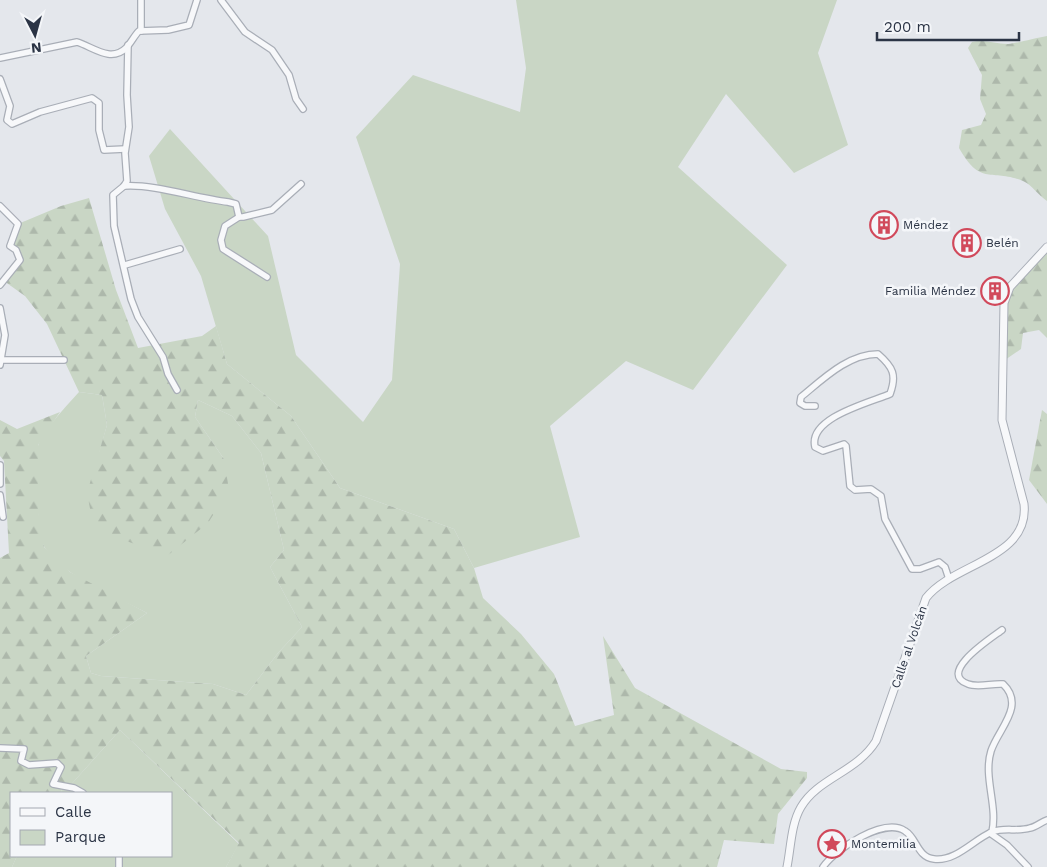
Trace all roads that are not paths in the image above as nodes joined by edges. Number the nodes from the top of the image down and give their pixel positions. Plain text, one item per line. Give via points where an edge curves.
1 (140, 0) edge
2 (197, 0) edge
3 (221, 0) edge
4 (141, 31) junction
5 (128, 45) junction
6 (0, 58) edge
7 (0, 79) edge
8 (303, 109) dead end
9 (125, 149) junction
10 (301, 184) dead end
11 (124, 186) junction
12 (0, 206) edge
13 (239, 217) junction
14 (1047, 247) edge
15 (180, 249) dead end
16 (125, 265) junction
17 (267, 277) dead end
18 (0, 285) edge
19 (0, 308) edge
20 (64, 360) dead end
21 (1, 362) edge
22 (177, 390) dead end
23 (815, 406) dead end
24 (0, 465) edge
25 (0, 484) edge
26 (0, 495) edge
27 (0, 515) edge
28 (949, 579) junction
29 (1002, 630) dead end
30 (0, 748) edge
31 (82, 792) edge
32 (1047, 820) edge
33 (991, 832) junction
34 (788, 867) edge
35 (823, 867) edge
36 (1028, 867) edge

1 - 4 street
2 - 4 street via 189,25
3 - 8 street via 245,32 272,50 289,75 296,99
4 - 5 street
5 - 6 street via 116,54 108,54 77,42
5 - 9 street via 129,127
7 - 9 street via 10,106 7,120 12,124 40,112 92,98 100,103 104,150
9 - 11 street via 127,181
10 - 13 street via 272,210
11 - 13 street via 144,186 228,202 236,205
11 - 16 street via 113,194 112,208
12 - 18 street via 18,224 10,246 16,250 20,260
13 - 17 street via 225,226 221,240 223,249
14 - 28 street, Calle al Volcán via 1010,286 1003,317 1002,420 1024,504 1023,524 1015,540 1005,548
15 - 16 street
16 - 22 street via 138,317 163,357
19 - 21 street via 5,335
20 - 21 street
23 - 28 street via 803,405 800,397 863,354 878,354 890,364 895,381 890,394 830,419 819,427 813,440 815,447 823,451 846,446 850,486 854,490 871,489 881,496 885,519 912,569 939,562 945,566
24 - 25 street
26 - 27 street via 3,516
28 - 34 street, Calle al Volcán via 924,602 872,748 853,766 813,793 800,808
29 - 33 street via 966,658 959,674 962,681 970,685 1003,684 1012,701 1008,721 991,751 989,780 994,822
30 - 31 street via 24,749 21,761 29,765 57,763 61,767 53,784
32 - 33 street via 1031,828
33 - 35 street via 947,858 933,860 920,852 908,832 900,828 883,828 841,849
33 - 36 street

